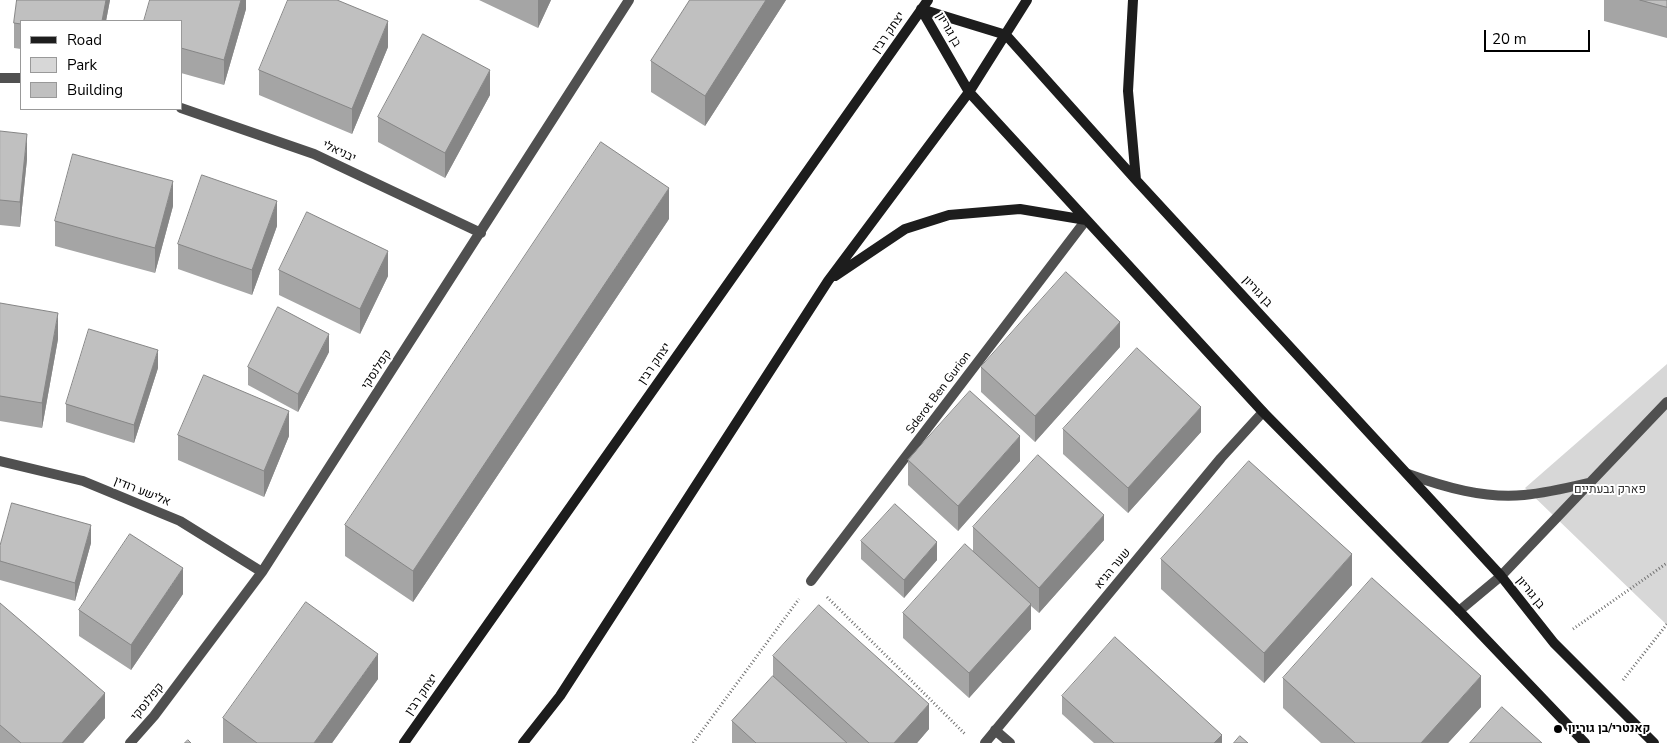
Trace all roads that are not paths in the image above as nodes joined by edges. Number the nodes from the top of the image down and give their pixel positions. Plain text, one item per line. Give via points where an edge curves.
1 (630, 0) edge
2 (928, 0) edge
3 (1028, 0) edge
4 (1133, 0) edge
5 (921, 9) junction
6 (1006, 35) junction
7 (0, 78) edge
8 (20, 78) edge
9 (969, 92) junction
10 (182, 108) edge
11 (1136, 180) junction
12 (1086, 220) junction
13 (481, 233) junction
14 (828, 281) junction
15 (1667, 402) edge
16 (1262, 412) junction
17 (0, 461) edge
18 (1408, 474) junction
19 (1589, 482) junction
20 (262, 572) junction
21 (1501, 576) junction
22 (811, 582) road end
23 (1459, 611) junction
24 (995, 730) junction
25 (130, 743) edge
26 (404, 743) edge
27 (523, 743) edge
28 (984, 743) edge
29 (1010, 743) edge
30 (1585, 743) edge
31 (1654, 743) edge

1 - 13 street, קפלנסקי
2 - 5 main road, יצחק רבין
3 - 6 main road
4 - 11 main road via 1128,92
5 - 6 main road, בן גוריון
5 - 9 main road, בן גוריון
5 - 26 main road, יצחק רבין
6 - 9 main road
6 - 11 main road, בן גוריון
7 - 8 street
9 - 12 main road, בן גוריון
9 - 14 main road
10 - 13 street, יבניאלי via 314,154
11 - 18 main road, בן גוריון
12 - 14 main road via 1020,209 949,215 904,229
12 - 16 main road, בן גוריון
12 - 22 street, Sderot Ben Gurion
13 - 20 street, קפלנסקי
14 - 27 main road via 560,696
15 - 19 street
16 - 23 main road, בן גוריון
16 - 24 street, שער הגיא
17 - 20 street, אלישע רודין via 83,481 180,521
18 - 19 street via 1437,484 1494,495 1553,492
18 - 21 main road, בן גוריון
19 - 21 street
20 - 25 street, קפלנסקי
21 - 23 street
21 - 31 main road, בן גוריון via 1554,643
23 - 30 main road, בן גוריון
24 - 28 street, שער הגיא
24 - 29 street

